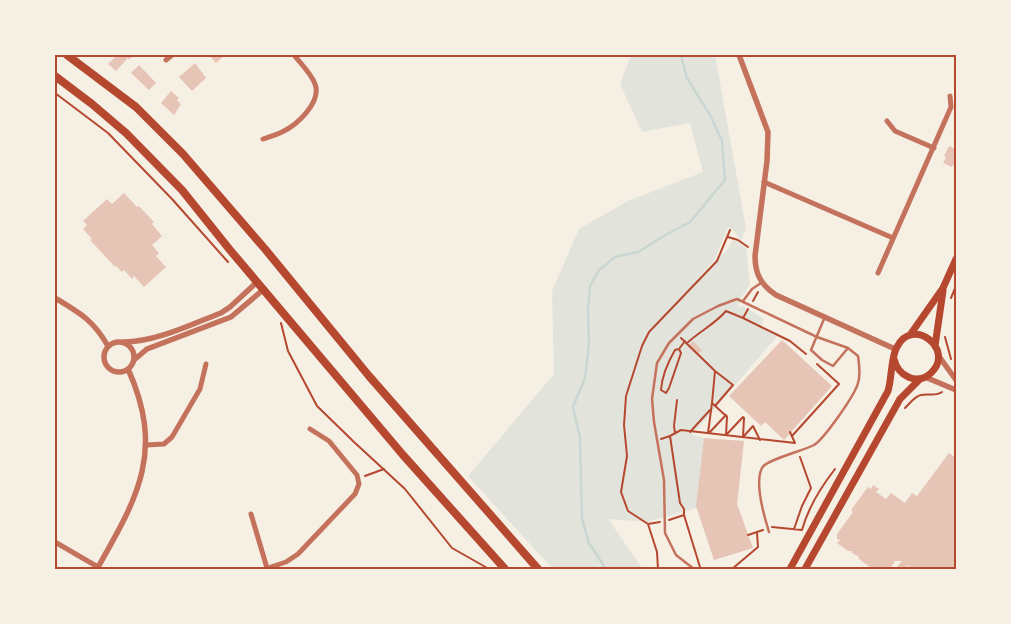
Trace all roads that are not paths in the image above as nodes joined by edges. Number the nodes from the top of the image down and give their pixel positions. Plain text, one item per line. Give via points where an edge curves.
1 (66, 55) edge
2 (172, 55) edge
3 (294, 55) edge
4 (738, 55) edge
5 (166, 60) dead end
6 (55, 76) edge
7 (950, 96) dead end
8 (888, 121) dead end
9 (263, 139) dead end
10 (934, 148) junction
11 (764, 182) junction
12 (893, 238) junction
13 (956, 259) edge
14 (878, 273) dead end
15 (257, 282) junction
16 (762, 282) junction
17 (943, 288) junction
18 (264, 289) junction
19 (55, 298) edge
20 (743, 301) junction
21 (825, 318) junction
22 (910, 335) junction
23 (817, 337) junction
24 (124, 342) junction
25 (108, 346) junction
26 (935, 346) junction
27 (848, 348) junction
28 (895, 349) junction
29 (938, 355) junction
30 (894, 359) junction
31 (134, 360) junction
32 (206, 364) dead end
33 (128, 369) junction
34 (922, 378) junction
35 (956, 380) edge
36 (956, 390) edge
37 (310, 429) dead end
38 (146, 445) junction
39 (251, 514) dead end
40 (769, 532) dead end
41 (55, 542) edge
42 (98, 568) edge
43 (266, 569) edge
44 (505, 569) edge
45 (538, 569) edge
46 (694, 569) edge
47 (790, 569) edge
48 (805, 569) edge

1 - 45 main road via 136,107 183,154
2 - 5 street
3 - 9 street via 316,84 315,102 283,132
4 - 11 street via 768,132
6 - 15 main road via 145,151 182,190
7 - 10 street via 950,107
8 - 10 street via 895,131
10 - 12 street
11 - 12 street
11 - 16 street via 755,256 755,270
12 - 14 street
13 - 17 main road
15 - 18 main road
15 - 24 street via 221,313 153,338
16 - 20 lane
16 - 21 street via 776,295
17 - 22 main road
17 - 26 main road
18 - 31 street via 231,317 147,349
18 - 44 main road via 403,455
19 - 25 street via 82,313 99,330
20 - 23 lane
20 - 46 lane via 737,299 693,319 669,343 657,363 652,399 664,480 665,533 676,555
21 - 23 lane
21 - 28 street
22 - 26 main road via 922,335
22 - 28 main road via 902,339
23 - 27 lane
23 - 27 lane via 812,350 834,366
24 - 25 street
24 - 31 street via 131,347
25 - 33 street via 104,354 107,366 115,371
26 - 29 main road
27 - 40 lane via 858,356 859,382 826,432 815,444 766,462 761,468 759,496
28 - 30 main road
29 - 34 main road via 935,368
29 - 35 street
30 - 34 main road via 902,375
30 - 47 main road via 888,392
31 - 33 street
32 - 38 street via 200,389 172,437 164,444
33 - 38 street via 141,401
34 - 36 street
34 - 48 main road via 900,399
37 - 43 street via 329,442 354,471 359,479 358,489 298,554
38 - 42 street via 138,491
39 - 43 street
41 - 42 street

